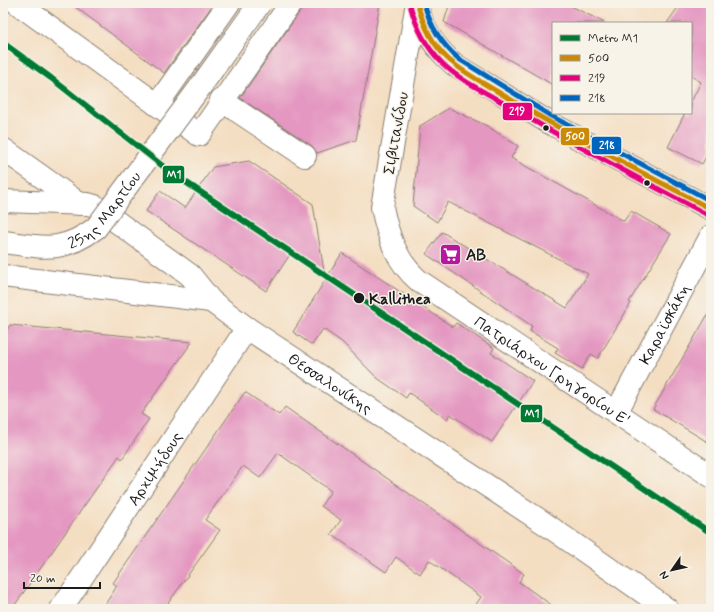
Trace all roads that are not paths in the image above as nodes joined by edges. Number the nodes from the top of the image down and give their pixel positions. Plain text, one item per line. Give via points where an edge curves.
1 (17, 3) edge
2 (229, 3) edge
3 (260, 3) edge
4 (291, 3) edge
5 (417, 3) edge
6 (221, 100) junction
7 (157, 105) junction
8 (3, 149) edge
9 (305, 156) dead end
10 (3, 201) edge
11 (80, 204) junction
12 (711, 209) edge
13 (711, 236) edge
14 (3, 242) edge
15 (400, 260) joint
16 (3, 276) edge
17 (211, 301) junction
18 (247, 328) junction
19 (616, 411) junction
20 (711, 476) edge
21 (61, 609) edge
22 (667, 609) edge

1 - 7 street
2 - 7 street
3 - 14 street, 25ης Μαρτίου, bridge via 96,228 78,240 53,248
4 - 6 street
5 - 12 street via 424,27 433,43 455,65 548,122
5 - 15 street, Σιβιτανίδου via 382,207 389,236
6 - 7 street via 198,135
6 - 9 street
8 - 11 street, Θεσσαλονίκης
10 - 11 street, 25ης Μαρτίου
11 - 17 street, Θεσσαλονίκης via 95,206 190,274
13 - 19 street, Καραϊσκάκη
15 - 19 street, Πατριάρχου Γρηγορίου Ε' via 419,281
16 - 17 street
17 - 18 street, Θεσσαλονίκης
18 - 21 street, Αρχιμήδους
18 - 22 street, Θεσσαλονίκης via 544,523
19 - 20 street, Πατριάρχου Γρηγορίου Ε'

